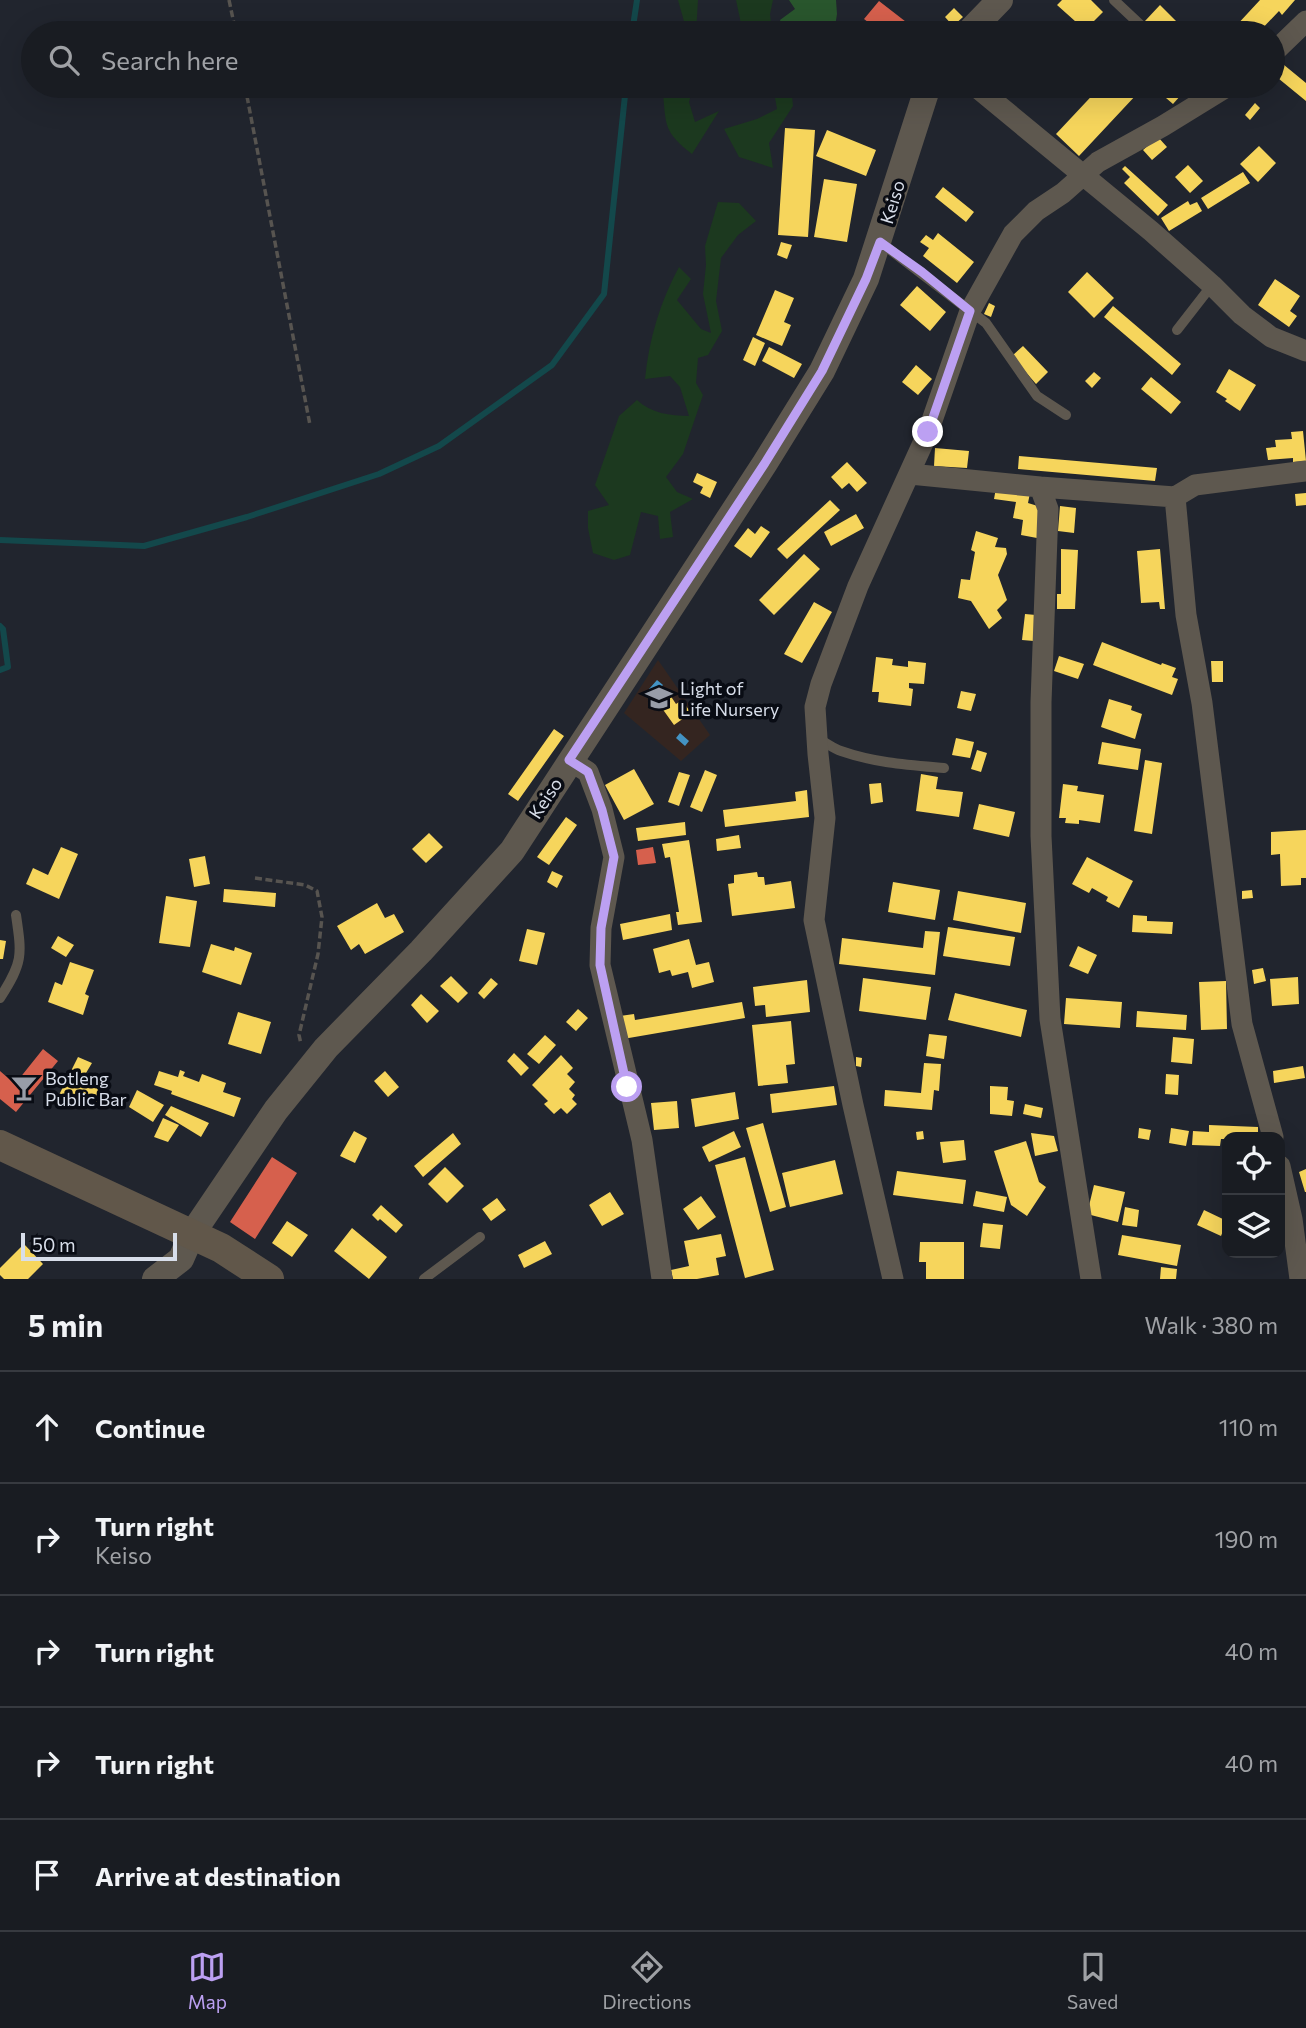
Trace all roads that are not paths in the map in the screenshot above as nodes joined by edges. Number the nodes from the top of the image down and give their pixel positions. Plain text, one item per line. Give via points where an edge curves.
1 (1000, 0) edge
2 (1114, 0) edge
3 (1306, 20) edge
4 (980, 21) edge
5 (1136, 21) edge
6 (1285, 41) edge
7 (925, 98) edge
8 (990, 98) edge
9 (1208, 98) edge
10 (1084, 175) junction
11 (880, 242) junction
12 (1212, 285) junction
13 (970, 311) junction
14 (1177, 330) dead end
15 (1306, 351) edge
16 (1066, 415) dead end
17 (1306, 471) edge
18 (910, 474) junction
19 (1040, 487) junction
20 (1175, 497) junction
21 (817, 738) junction
22 (569, 760) junction
23 (944, 768) dead end
24 (16, 915) dead end
25 (0, 998) edge
26 (1272, 1132) edge
27 (0, 1145) edge
28 (1285, 1180) edge
29 (1299, 1217) edge
30 (192, 1234) junction
31 (481, 1237) dead end
32 (155, 1279) edge
33 (269, 1279) edge
34 (424, 1279) edge
35 (663, 1279) edge
36 (893, 1279) edge
37 (1091, 1279) edge
38 (1300, 1279) edge

1 - 4 street
2 - 5 lane
3 - 6 street
7 - 11 street, Keiso
8 - 10 street
9 - 10 street via 1098,162
10 - 12 street
10 - 13 street via 1013,234
11 - 13 lane
11 - 22 street, Keiso via 822,371
12 - 14 lane
12 - 15 street via 1271,338
13 - 16 lane via 986,323 1037,396
13 - 18 street
17 - 20 street via 1195,485
18 - 19 street
18 - 21 street via 858,586 821,684 815,707
19 - 20 street
19 - 37 street via 1048,509 1041,836 1050,1018
20 - 26 street via 1186,615 1202,703 1242,1024
21 - 23 lane via 837,750 880,763
21 - 36 street via 825,818 814,920
22 - 30 street, Keiso via 512,851 275,1110
22 - 35 street via 588,772 614,857 601,928 600,965 642,1140
24 - 25 lane via 21,950 15,974
27 - 30 main road
28 - 29 street
29 - 38 street
30 - 32 street, Keiso via 181,1259
30 - 33 main road
31 - 34 lane

